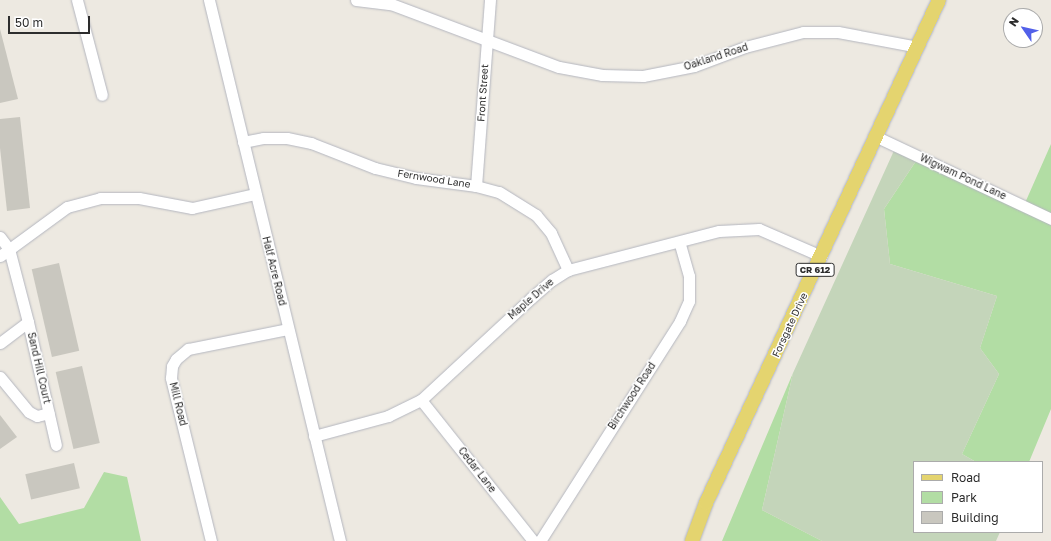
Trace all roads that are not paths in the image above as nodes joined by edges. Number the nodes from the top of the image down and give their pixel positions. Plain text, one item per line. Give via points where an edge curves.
1 (77, 0) edge
2 (208, 0) edge
3 (356, 0) edge
4 (490, 0) edge
5 (939, 0) edge
6 (487, 41) junction
7 (918, 47) junction
8 (102, 94) dead end
9 (875, 136) junction
10 (243, 142) junction
11 (476, 186) junction
12 (255, 194) junction
13 (1051, 218) edge
14 (0, 237) edge
15 (678, 242) junction
16 (4, 252) edge
17 (822, 256) junction
18 (568, 270) junction
19 (28, 322) junction
20 (288, 329) junction
21 (0, 343) edge
22 (0, 377) edge
23 (421, 400) junction
24 (49, 413) junction
25 (314, 436) junction
26 (56, 445) dead end
27 (211, 541) edge
28 (340, 541) edge
29 (533, 541) edge
30 (540, 541) edge
31 (692, 541) edge

1 - 8 street
2 - 10 street, Half Acre Road
3 - 6 street, Oakland Road via 391,4
4 - 6 street, Front Street
5 - 7 main road, Forsgate Drive / CR 612
6 - 7 street, Oakland Road via 560,67 602,75 643,76 694,66 746,47 803,32 838,32
6 - 11 street, Front Street
7 - 9 main road, Forsgate Drive / CR 612
9 - 13 street, Wigwam Pond Lane
9 - 17 main road, Forsgate Drive / CR 612
10 - 11 street, Fernwood Lane via 263,138 287,138 311,143 376,168 416,178
10 - 12 street, Half Acre Road
11 - 18 street, Fernwood Lane via 500,192 536,215 551,233
12 - 16 street via 192,208 139,198 100,198 67,207
12 - 20 street, Half Acre Road
14 - 16 street
15 - 17 street, Maple Drive via 719,231 760,229
15 - 18 street, Maple Drive
15 - 30 street, Birchwood Road via 688,276 689,295 680,321
16 - 19 street, Sand Hill Court
17 - 31 main road, Forsgate Drive / CR 612 via 706,503
18 - 23 street, Maple Drive via 531,298
19 - 21 street, Sand Hill Court
19 - 24 street, Sand Hill Court
20 - 25 street, Half Acre Road
20 - 27 street, Mill Road via 188,349 172,366 171,378
22 - 24 street, Sand Hill Court via 29,412 36,416
23 - 25 street, Maple Drive via 388,416
23 - 29 street, Cedar Lane
24 - 26 street, Sand Hill Court
25 - 28 street, Half Acre Road

